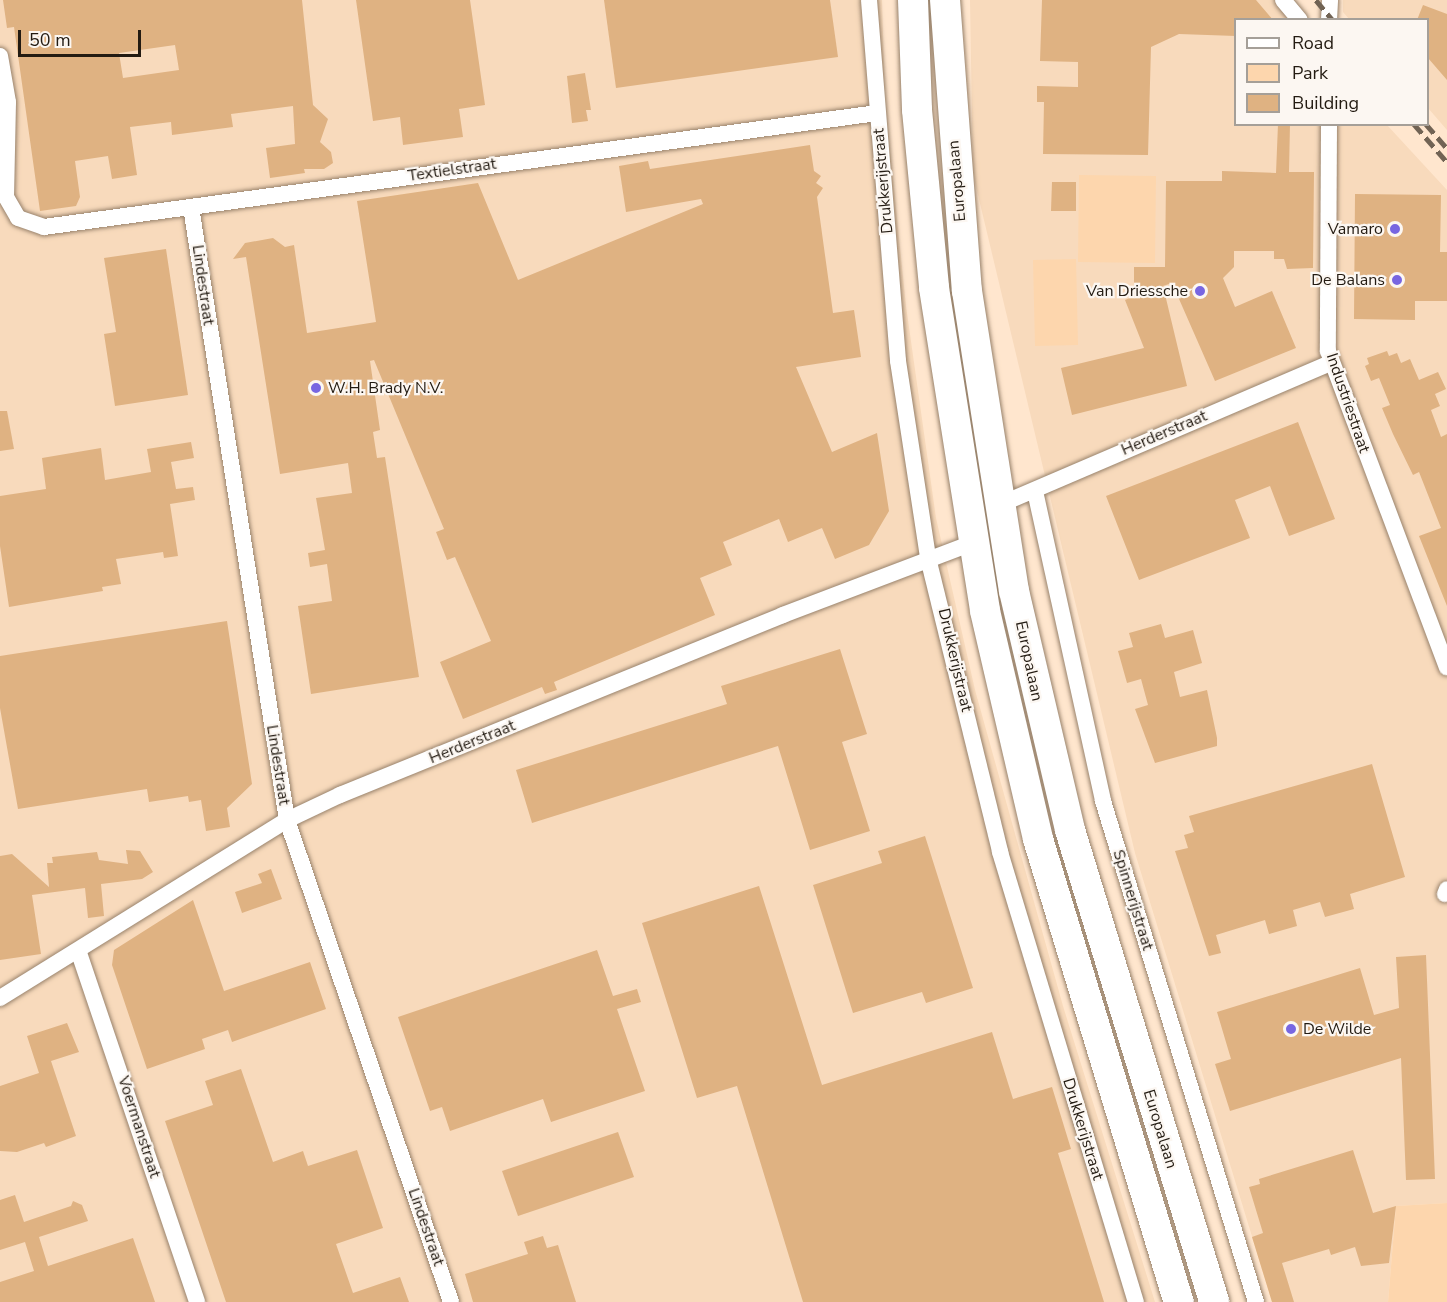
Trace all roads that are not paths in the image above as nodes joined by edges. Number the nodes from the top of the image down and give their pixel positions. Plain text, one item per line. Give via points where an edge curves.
1 (869, 0) edge
2 (913, 0) edge
3 (945, 0) edge
4 (1283, 0) edge
5 (1330, 0) edge
6 (1298, 18) edge
7 (1329, 18) edge
8 (0, 56) edge
9 (877, 113) junction
10 (1329, 126) edge
11 (191, 207) junction
12 (1331, 363) junction
13 (1035, 491) junction
14 (999, 505) junction
15 (973, 543) junction
16 (928, 558) junction
17 (1447, 667) edge
18 (287, 820) junction
19 (79, 953) junction
20 (0, 998) edge
21 (197, 1302) edge
22 (451, 1302) edge
23 (1136, 1302) edge
24 (1179, 1302) edge
25 (1214, 1302) edge
26 (1256, 1302) edge

1 - 9 street, Drukkerijstraat
2 - 15 highway, Europalaan via 917,110 934,288
3 - 14 highway, Europalaan via 964,257
4 - 6 street
5 - 7 street
8 - 11 street, Textielstraat via 8,102 6,197 18,218 28,225 62,226
9 - 11 street, Textielstraat
9 - 16 street, Drukkerijstraat via 898,361
10 - 12 street, Industriestraat
11 - 18 street, Lindestraat
12 - 13 street, Herderstraat
12 - 17 street, Industriestraat
13 - 14 street, Herderstraat
13 - 26 street, Spinnerijstraat via 1103,801
14 - 25 highway, Europalaan via 1031,673 1070,830
15 - 16 street, Herderstraat
15 - 24 highway, Europalaan via 999,679 1038,839
16 - 18 street, Herderstraat
16 - 23 street, Drukkerijstraat via 1000,852
18 - 19 street, Herderstraat
18 - 22 street, Lindestraat
19 - 20 street, Herderstraat
19 - 21 street, Voermanstraat

